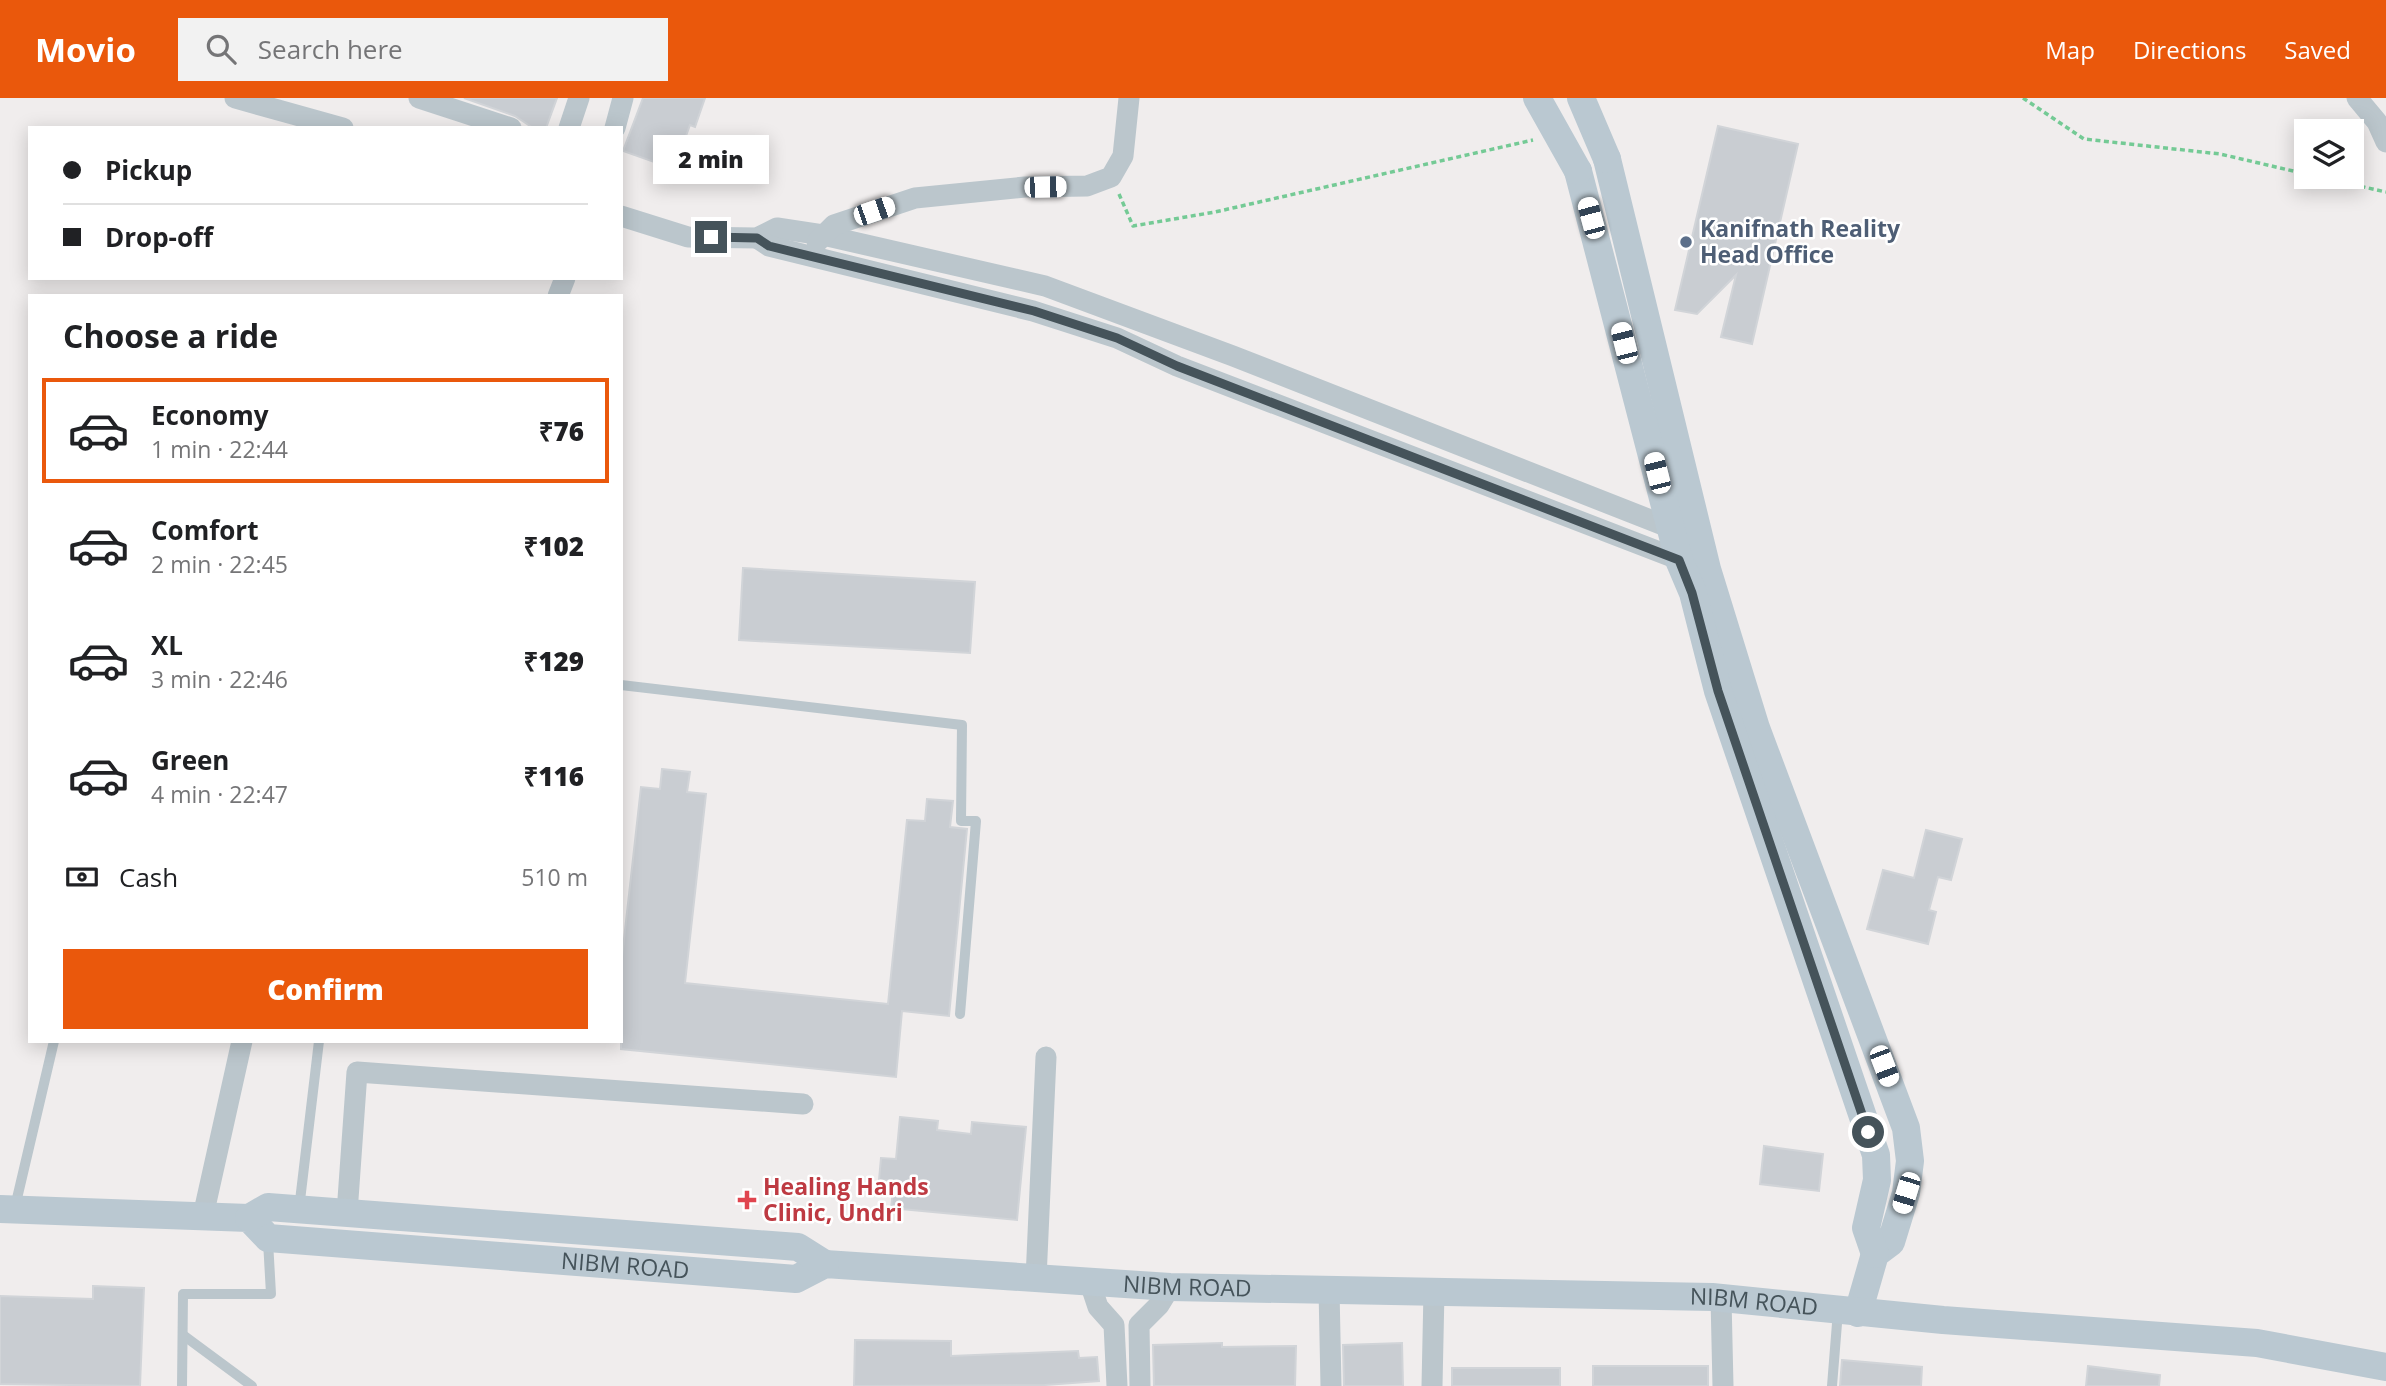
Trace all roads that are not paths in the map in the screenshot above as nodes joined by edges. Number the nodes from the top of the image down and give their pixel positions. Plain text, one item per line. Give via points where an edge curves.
1 (235, 98) edge
2 (419, 98) edge
3 (579, 98) edge
4 (623, 98) edge
5 (1129, 98) edge
6 (1537, 98) edge
7 (1581, 98) edge
8 (2357, 98) edge
9 (336, 126) edge
10 (505, 126) edge
11 (570, 126) edge
12 (616, 126) edge
13 (2386, 142) edge
14 (623, 217) edge
15 (823, 235) junction
16 (757, 238) junction
17 (805, 253) junction
18 (1673, 530) junction
19 (1702, 538) junction
20 (1679, 560) junction
21 (1707, 569) junction
22 (623, 685) edge
23 (960, 1014) dead end
24 (53, 1043) edge
25 (242, 1043) edge
26 (319, 1043) edge
27 (1046, 1057) dead end
28 (803, 1104) dead end
29 (7, 1209) edge
30 (299, 1209) junction
31 (347, 1213) junction
32 (203, 1216) junction
33 (258, 1228) junction
34 (1875, 1254) junction
35 (825, 1264) junction
36 (1035, 1279) junction
37 (1090, 1283) junction
38 (1170, 1287) junction
39 (1329, 1289) junction
40 (1434, 1291) junction
41 (1721, 1298) junction
42 (1848, 1312) junction
43 (183, 1335) junction
44 (2386, 1367) edge
45 (182, 1386) edge
46 (252, 1386) edge
47 (1117, 1386) edge
48 (1140, 1386) edge
49 (1331, 1386) edge
50 (1432, 1386) edge
51 (1723, 1386) edge
52 (1832, 1386) edge

1 - 9 street
2 - 10 street
3 - 11 street
4 - 12 street
5 - 15 street via 1123,156 1111,177 1087,186 915,198 834,225
6 - 18 main road, bridge via 1578,171
7 - 19 main road, bridge via 1607,159
8 - 13 street
14 - 16 street via 688,237
15 - 16 street via 777,228
15 - 17 street
15 - 18 street via 1045,286 1233,355
16 - 17 street via 769,246
17 - 20 street via 1034,311 1117,338 1177,366
18 - 19 street
18 - 20 main road
19 - 21 main road
20 - 21 street
20 - 34 main road via 1718,691 1876,1155 1877,1180 1866,1228
21 - 34 main road via 1756,727 1906,1128 1910,1161 1906,1193 1891,1242
22 - 23 lane via 962,725 961,821 976,821
24 - 29 lane
25 - 32 street
26 - 30 lane
27 - 36 street
28 - 31 street via 357,1072
29 - 32 main road, NIBM ROAD
30 - 31 main road
30 - 33 main road via 268,1207
31 - 35 main road via 798,1247
32 - 33 main road, NIBM ROAD
33 - 35 main road, NIBM ROAD via 796,1279
33 - 43 lane via 271,1294 183,1294
34 - 42 main road
35 - 36 main road, NIBM ROAD
36 - 37 main road, NIBM ROAD
37 - 38 main road, NIBM ROAD
37 - 47 street via 1098,1307 1114,1325
38 - 39 main road, NIBM ROAD
38 - 48 street via 1139,1325
39 - 40 main road, NIBM ROAD
39 - 49 street
40 - 41 main road, NIBM ROAD
40 - 50 street
41 - 42 main road, NIBM ROAD
41 - 51 street
42 - 44 main road, NIBM ROAD via 2257,1343
42 - 52 lane
43 - 45 lane
43 - 46 lane

